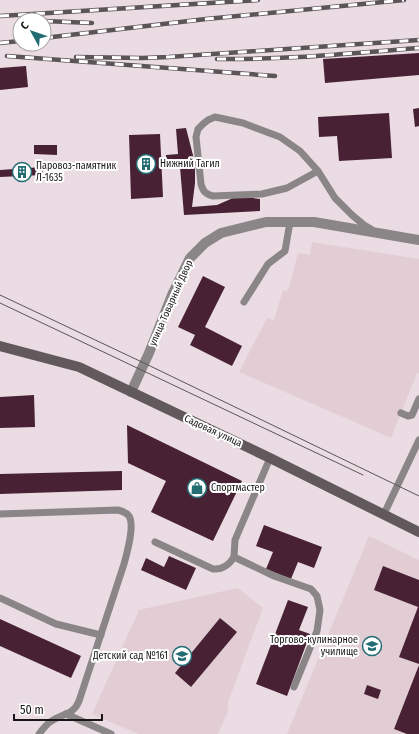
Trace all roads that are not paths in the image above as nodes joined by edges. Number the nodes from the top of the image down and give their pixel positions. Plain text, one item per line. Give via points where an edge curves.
1 (318, 171) junction
2 (290, 222) junction
3 (378, 232) junction
4 (419, 240) edge
5 (244, 302) dead end
6 (0, 346) edge
7 (131, 392) junction
8 (419, 399) edge
9 (401, 413) dead end
10 (419, 440) edge
11 (417, 449) edge
12 (270, 458) junction
13 (0, 514) edge
14 (384, 514) junction
15 (419, 532) edge
16 (155, 542) dead end
17 (234, 557) junction
18 (0, 598) edge
19 (100, 635) junction
20 (294, 687) dead end
21 (66, 714) junction
22 (39, 734) edge
23 (111, 734) edge

1 - 1 lane via 300,151 280,137 243,123 215,117 198,129 196,137 201,184 205,193 213,196 262,194 287,188
1 - 3 lane via 335,198 364,225
2 - 3 street, улица Товарный Двор via 314,222
2 - 5 lane via 285,251 268,264
2 - 7 street, улица Товарный Двор via 266,222 221,233 205,243 190,258
3 - 4 street, улица Товарный Двор
6 - 7 main road, Садовая улица via 79,367
7 - 12 main road, Садовая улица
8 - 9 lane via 412,415
10 - 11 lane
11 - 14 lane
12 - 14 main road, Садовая улица
12 - 17 lane via 235,540
13 - 19 lane via 118,510 129,516 131,524 124,564
14 - 15 main road, Садовая улица
16 - 17 lane via 213,569 229,565
17 - 20 lane via 274,576 311,589 317,596 320,610 317,631
18 - 19 lane via 56,624
19 - 21 lane via 77,706
21 - 22 lane via 50,722
21 - 23 lane

